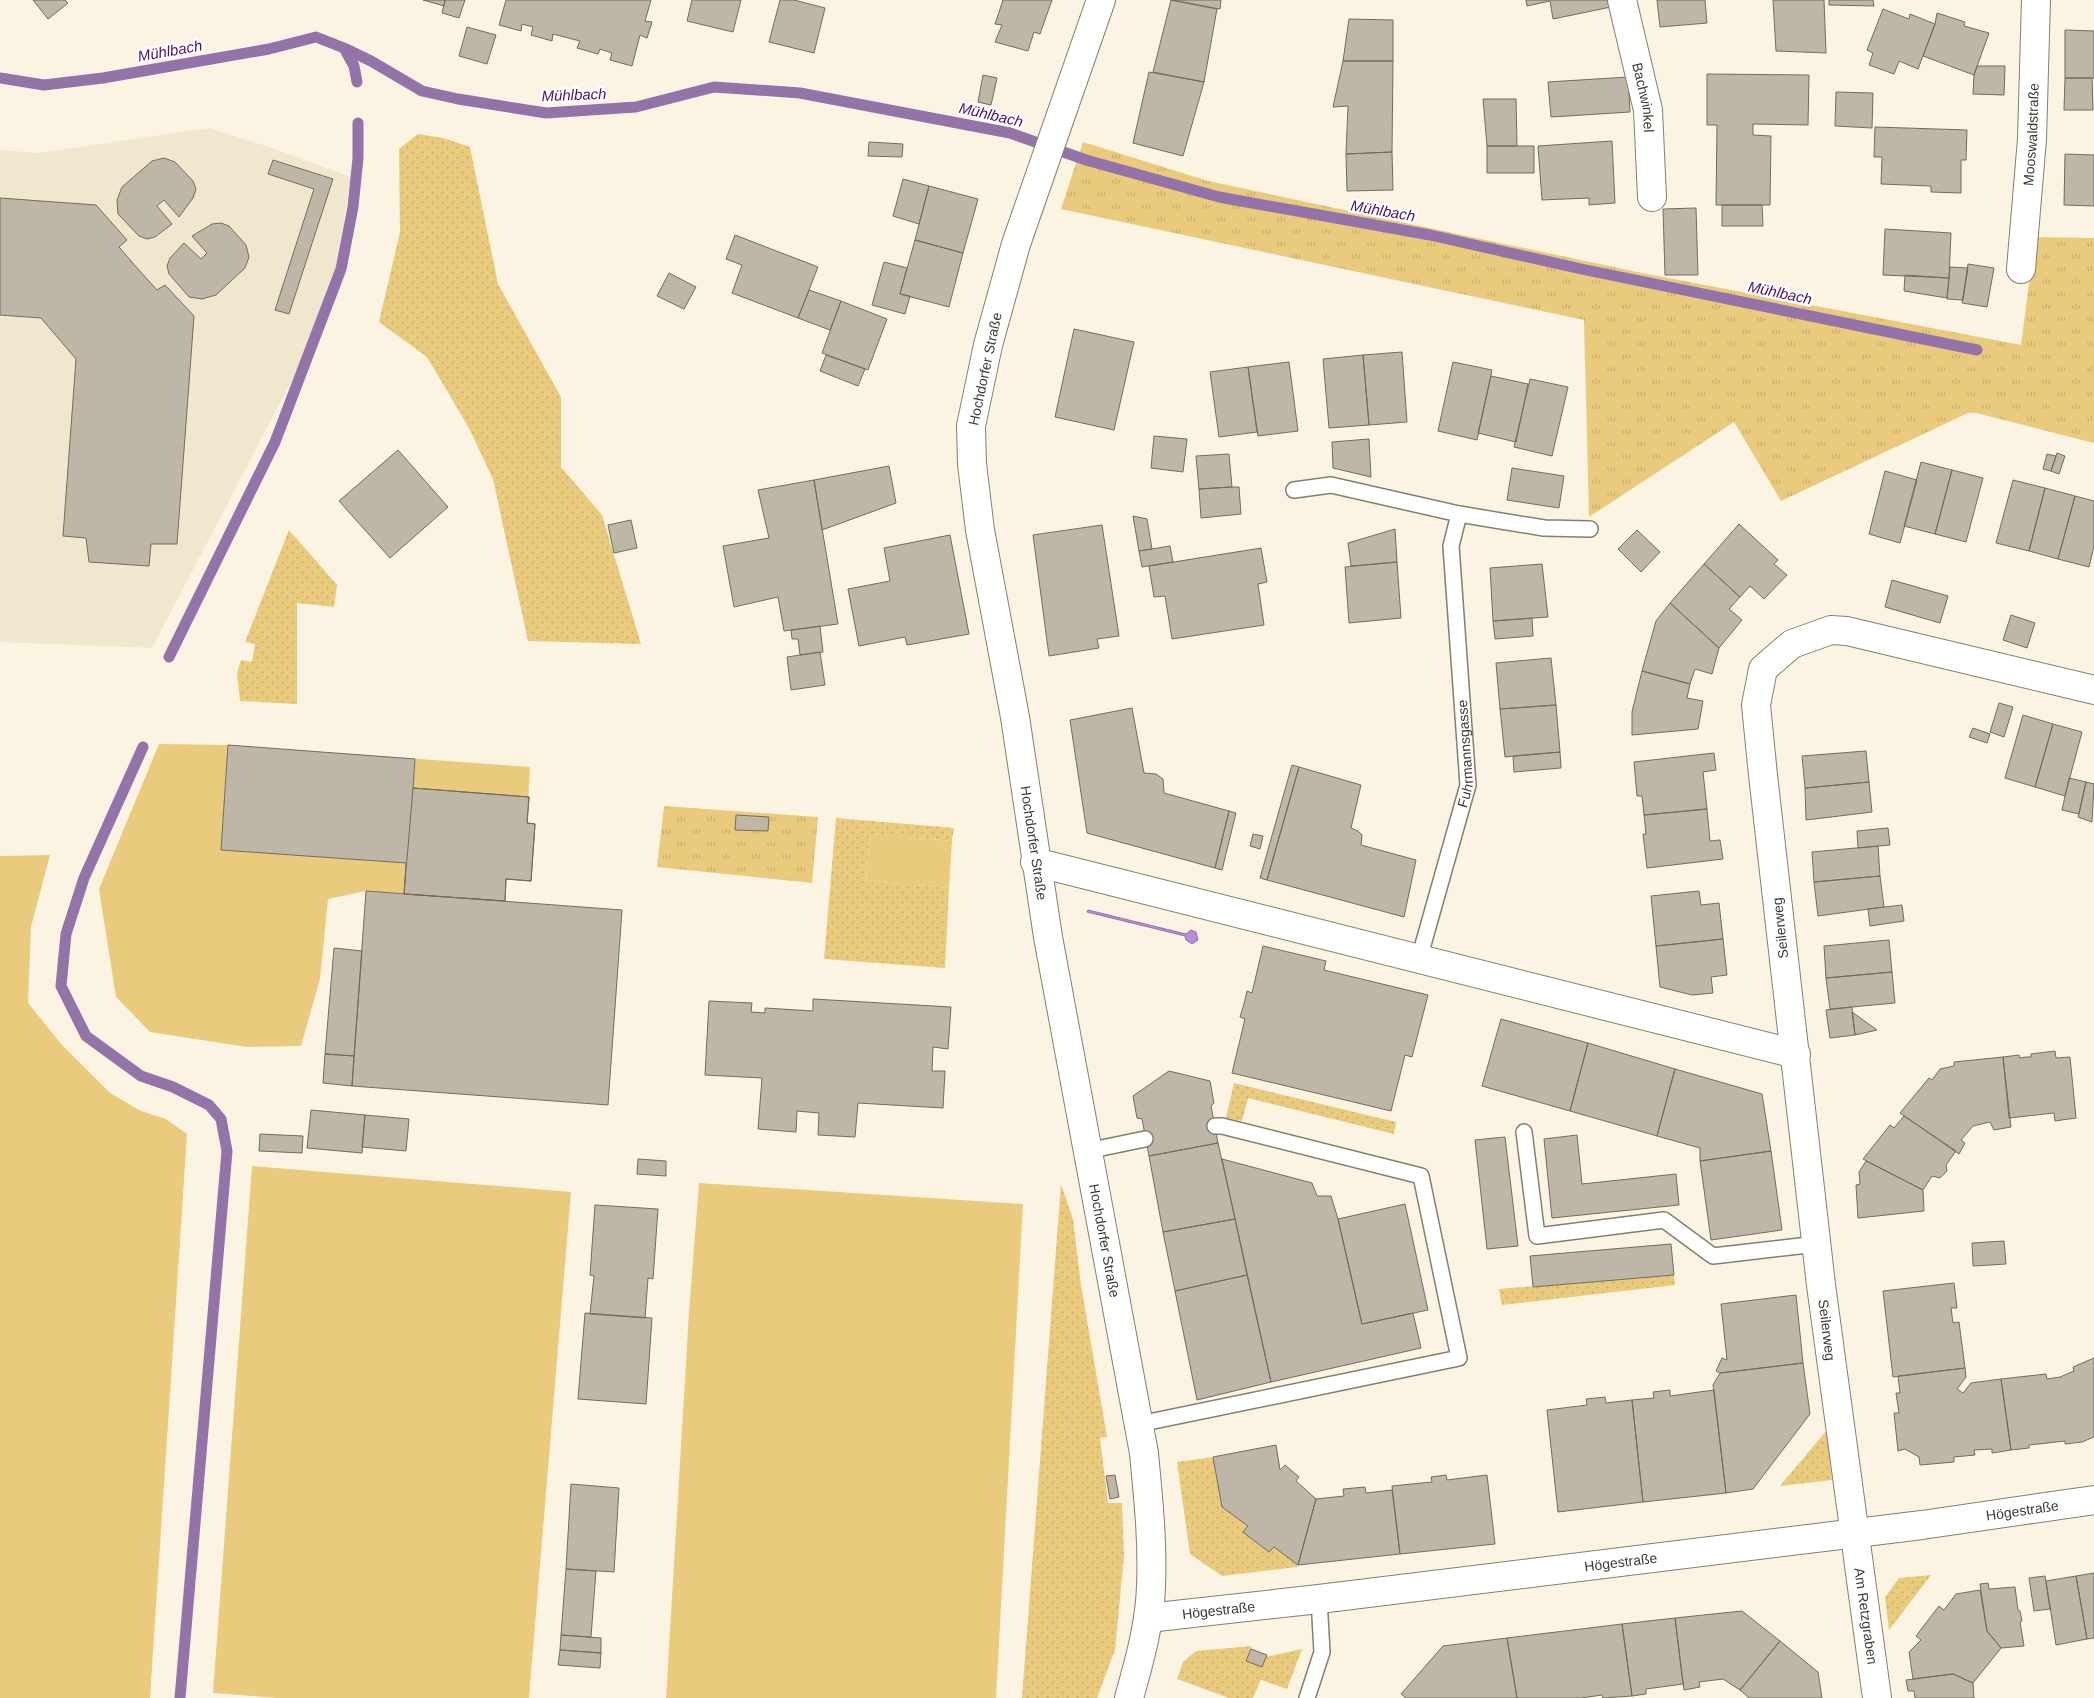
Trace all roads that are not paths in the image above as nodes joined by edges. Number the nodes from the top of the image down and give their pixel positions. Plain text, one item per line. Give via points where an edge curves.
1 (1101, 0) edge
2 (1622, 0) edge
3 (2036, 0) edge
4 (1652, 197) dead end
5 (2021, 269) dead end
6 (1294, 490) dead end
7 (1459, 514) junction
8 (1590, 529) dead end
9 (2094, 690) edge
10 (1036, 862) junction
11 (1419, 959) junction
12 (1796, 1054) junction
13 (1215, 1126) dead end
14 (1524, 1132) dead end
15 (1145, 1139) dead end
16 (1088, 1152) junction
17 (1817, 1244) junction
18 (1139, 1424) junction
19 (2094, 1500) edge
20 (1855, 1533) junction
21 (1319, 1599) junction
22 (1148, 1618) junction
23 (1129, 1698) edge
24 (1307, 1698) edge
25 (1877, 1698) edge

1 - 10 street, Hochdorfer Straße via 1008,272 971,426 980,530 1015,718
2 - 4 street, Bachwinkel via 1648,110
3 - 5 street, Mooswaldstraße via 2032,139
6 - 7 lane via 1331,485
7 - 8 lane via 1544,528
7 - 11 lane, Fuhrmannsgasse via 1451,546 1468,785
9 - 12 street, Seilerweg via 1847,631 1830,630 1792,644 1763,670 1756,704
10 - 11 street
10 - 16 street, Hochdorfer Straße
11 - 12 street
12 - 17 street, Seilerweg
13 - 18 lane via 1421,1176 1459,1358
14 - 17 lane via 1538,1236 1664,1220 1713,1256
15 - 16 lane
16 - 18 street, Hochdorfer Straße
17 - 20 street, Seilerweg
18 - 22 street, Hochdorfer Straße via 1150,1517 1152,1587
19 - 20 street, Högestraße
20 - 21 street, Högestraße
20 - 25 street, Am Retzgraben
21 - 22 street, Högestraße
21 - 24 lane via 1322,1652
22 - 23 street, Hochdorfer Straße

